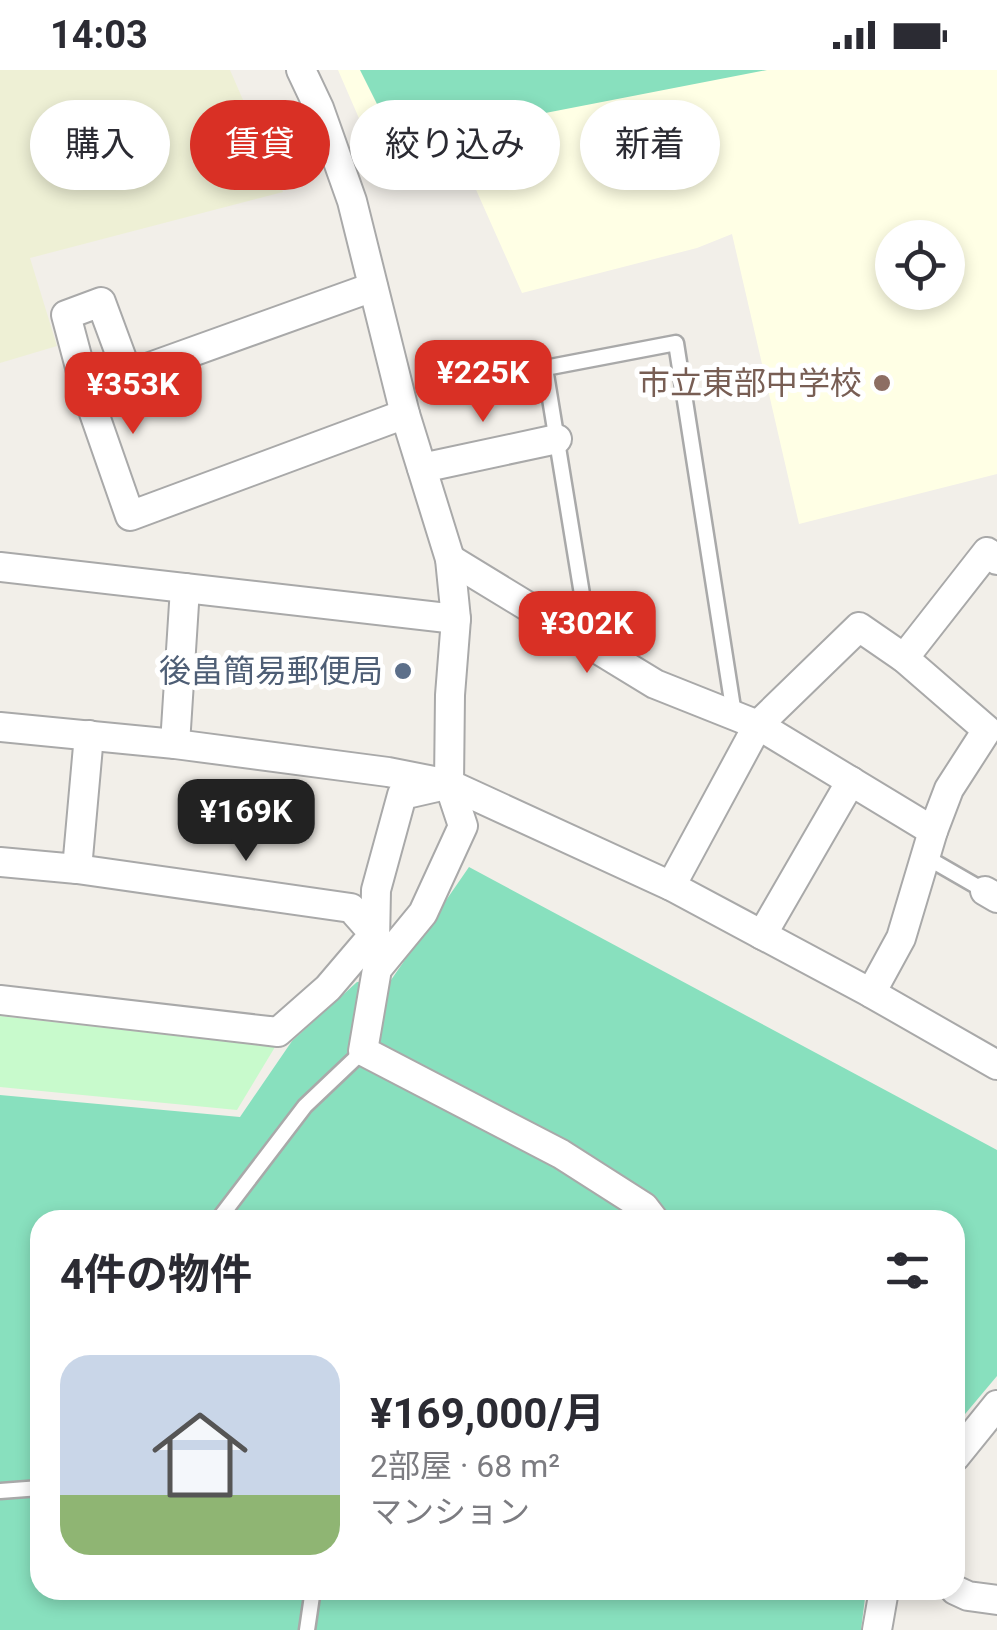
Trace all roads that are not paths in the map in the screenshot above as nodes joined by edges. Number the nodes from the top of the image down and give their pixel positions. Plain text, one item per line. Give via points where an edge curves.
1 (301, 70) edge
2 (373, 287) junction
3 (128, 375) junction
4 (86, 390) junction
5 (404, 414) junction
6 (556, 438) junction
7 (422, 468) junction
8 (450, 560) junction
9 (997, 560) edge
10 (0, 567) edge
11 (185, 588) junction
12 (456, 619) junction
13 (590, 645) junction
14 (904, 658) junction
15 (746, 720) junction
16 (0, 727) edge
17 (992, 735) edge
18 (89, 736) junction
19 (175, 744) junction
20 (851, 781) junction
21 (449, 784) junction
22 (930, 844) junction
23 (0, 862) edge
24 (77, 870) junction
25 (672, 886) junction
26 (991, 895) edge
27 (374, 934) junction
28 (762, 935) junction
29 (377, 969) junction
30 (871, 993) junction
31 (0, 1000) edge
32 (363, 1051) junction
33 (997, 1065) edge
34 (226, 1210) edge
35 (646, 1210) edge
36 (997, 1406) edge
37 (965, 1445) edge
38 (30, 1489) edge
39 (0, 1491) edge
40 (965, 1595) edge
41 (311, 1600) edge
42 (882, 1600) edge
43 (997, 1600) edge
44 (307, 1630) edge
45 (877, 1630) edge

1 - 2 street via 352,201
2 - 3 street
2 - 5 street
3 - 4 street
3 - 4 street via 101,302 66,315
4 - 5 street via 130,516
5 - 7 street
6 - 7 street
6 - 13 lane
6 - 15 lane via 545,368 676,342
7 - 8 street
8 - 12 street
8 - 13 street
9 - 14 street via 987,552
10 - 11 street
11 - 12 street
11 - 19 street
12 - 21 street
13 - 15 street via 655,684
14 - 15 street via 859,627
14 - 17 street
15 - 20 street
15 - 25 street
16 - 18 street
17 - 22 street via 948,789
18 - 19 street
18 - 24 street
19 - 21 street
20 - 22 street
20 - 28 street
21 - 25 street
21 - 27 street via 402,794 376,890
21 - 29 street via 463,826 423,912
22 - 26 lane
22 - 30 street via 902,938
23 - 24 street
24 - 27 street via 352,908
25 - 28 street
27 - 29 street
27 - 31 street via 278,1032
28 - 30 street
29 - 32 street
30 - 33 street
32 - 34 lane via 306,1106
32 - 35 street via 561,1154
36 - 37 street
38 - 39 lane
40 - 43 street
41 - 44 lane
42 - 45 street

